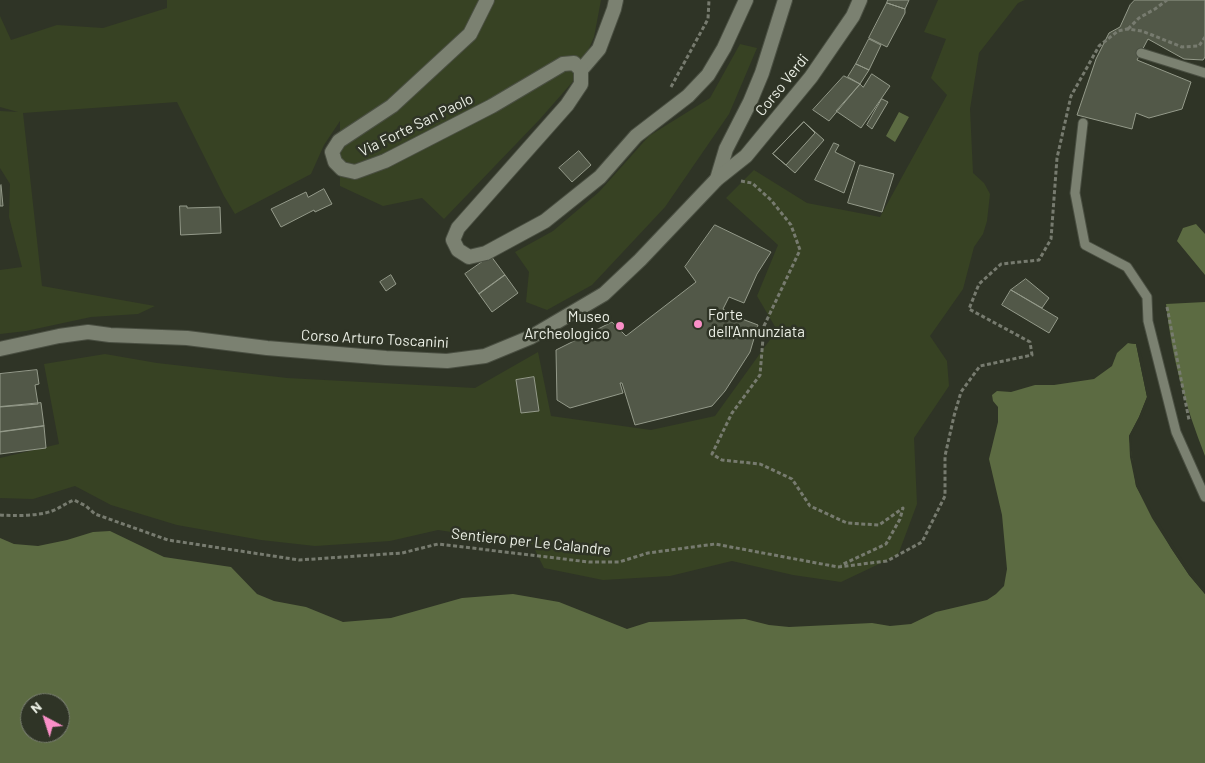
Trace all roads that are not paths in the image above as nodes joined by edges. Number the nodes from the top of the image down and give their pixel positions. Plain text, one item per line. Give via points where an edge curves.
1 (487, 0) edge
2 (616, 0) edge
3 (746, 0) edge
4 (785, 0) edge
5 (860, 0) edge
6 (1141, 53) dead end
7 (581, 70) junction
8 (1205, 73) edge
9 (1083, 123) dead end
10 (717, 179) junction
11 (0, 349) edge
12 (1205, 497) edge

1 - 7 street, Via Forte San Paolo via 470,34 392,106 339,141 332,152 342,169 355,172 385,160 492,106 563,64 574,64
2 - 7 street via 599,48
3 - 7 street via 708,75 688,96 636,136 600,177 544,221 486,253 468,257 458,250 454,240 458,228 567,105 581,84
4 - 10 street via 762,73 726,149
5 - 10 street, Corso Verdi via 853,16 811,77 746,156
6 - 8 lane
9 - 12 lane via 1075,193 1085,245 1127,268 1147,297 1148,321 1176,432
10 - 11 street, Corso Arturo Toscanini via 604,294 531,337 485,356 447,361 386,358 187,338 88,332

